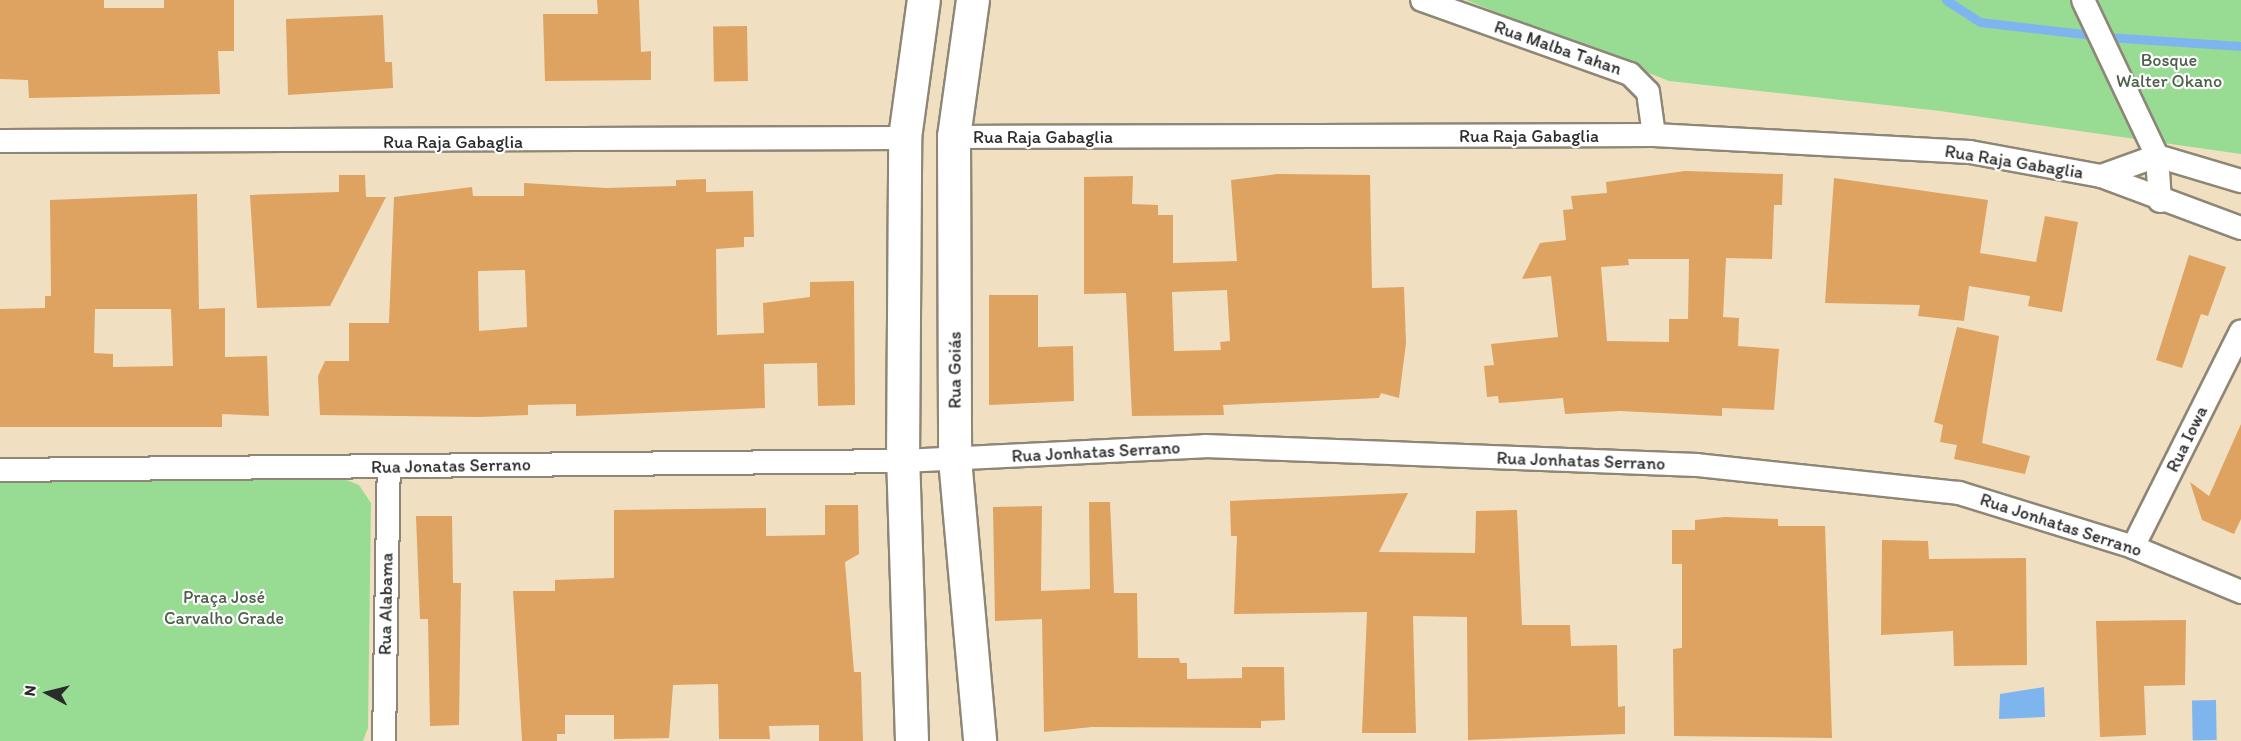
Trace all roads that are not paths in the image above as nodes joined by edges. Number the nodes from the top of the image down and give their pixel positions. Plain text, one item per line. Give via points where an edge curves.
1 (924, 0) edge
2 (973, 0) edge
3 (1422, 0) edge
4 (2083, 0) edge
5 (1654, 135) junction
6 (905, 138) junction
7 (954, 138) junction
8 (0, 141) edge
9 (2157, 156) junction
10 (2101, 176) junction
11 (2241, 180) edge
12 (2160, 201) junction
13 (2241, 228) edge
14 (2241, 331) edge
15 (955, 459) junction
16 (903, 461) junction
17 (389, 467) junction
18 (0, 470) edge
19 (2133, 548) junction
20 (2241, 592) edge
21 (384, 741) edge
22 (912, 741) edge
23 (980, 741) edge

1 - 6 main road
2 - 7 main road, Rua Goiás
3 - 5 street, Rua Malba Tahan via 1630,74 1648,92
4 - 9 street
5 - 7 street, Rua Raja Gabaglia
5 - 10 street, Rua Raja Gabaglia via 1970,152
6 - 8 street, Rua Raja Gabaglia
6 - 16 main road
7 - 15 main road, Rua Goiás
9 - 10 street, Rua Raja Gabaglia
9 - 11 street
9 - 12 street
10 - 12 street, Rua Raja Gabaglia
12 - 13 street, Rua Raja Gabaglia
14 - 19 street, Rua Iowa
15 - 16 street, Rua Jonhatas Serrano
15 - 19 street, Rua Jonhatas Serrano via 1205,446 1697,465 1959,493
15 - 23 main road, Rua Goiás
16 - 17 street, Rua Jonatas Serrano
16 - 22 main road
17 - 18 street, Rua Jonatas Serrano
17 - 21 street, Rua Alabama
19 - 20 street, Rua Jonhatas Serrano

